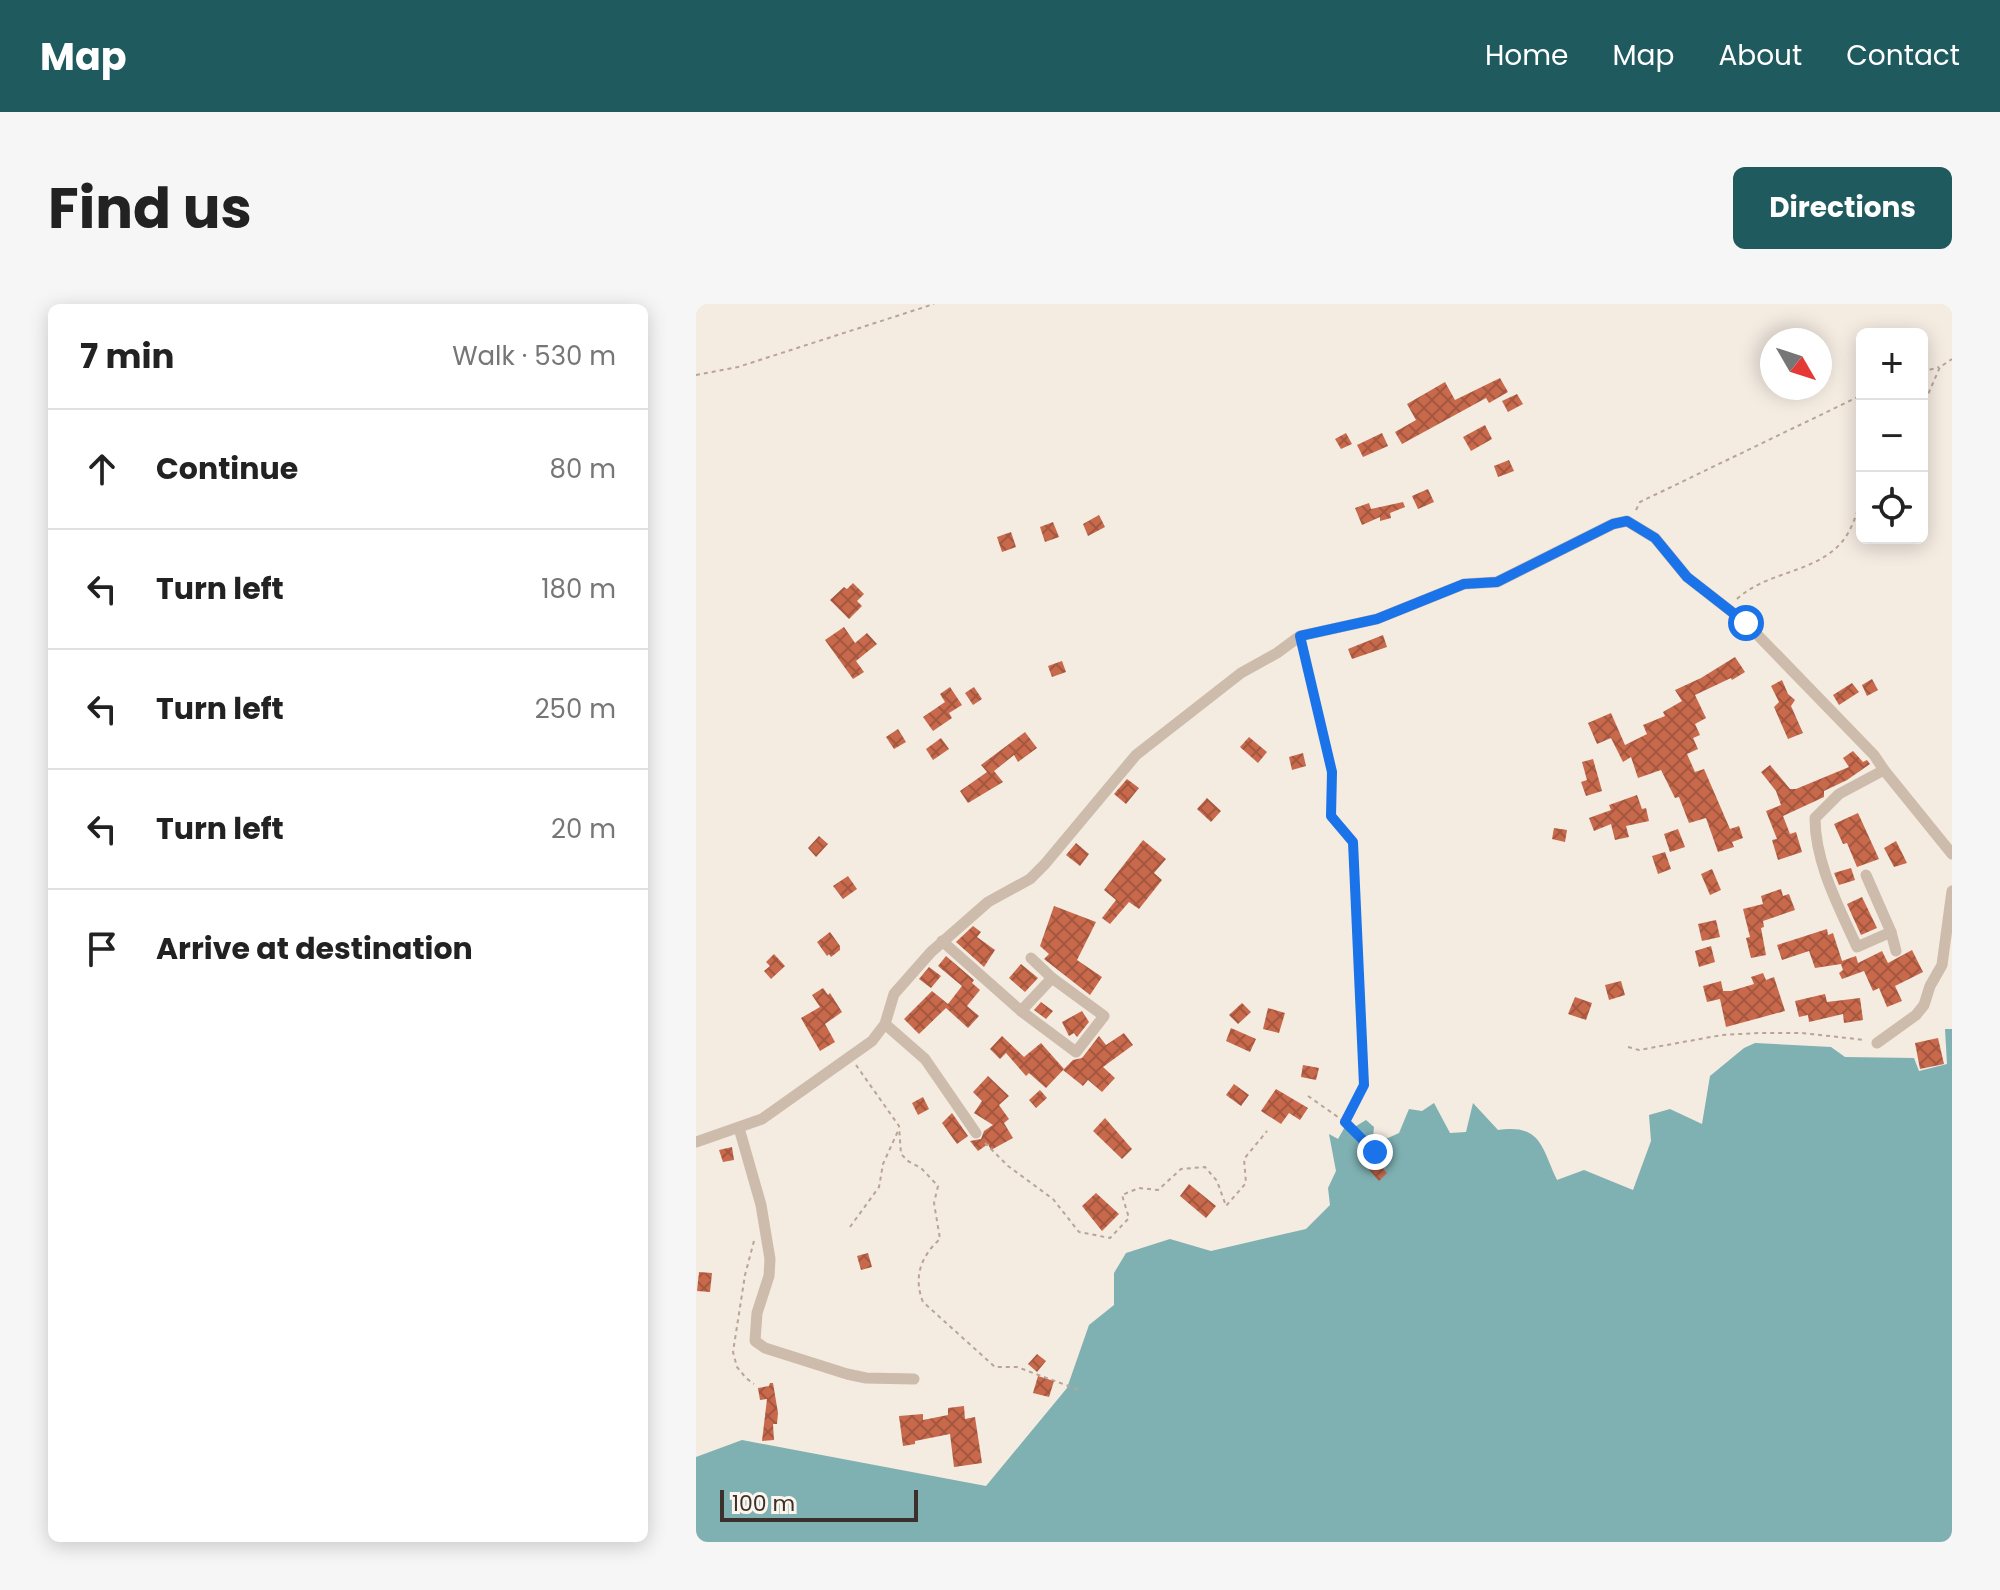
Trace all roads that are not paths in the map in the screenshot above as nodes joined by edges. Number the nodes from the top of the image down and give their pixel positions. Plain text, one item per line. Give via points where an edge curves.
1 (1884, 770) junction
2 (1952, 854) edge
3 (1866, 875) dead end
4 (1952, 891) edge
5 (1891, 932) junction
6 (942, 941) junction
7 (1896, 951) dead end
8 (1031, 958) dead end
9 (1052, 978) junction
10 (1021, 1011) junction
11 (885, 1024) junction
12 (1877, 1043) road end
13 (739, 1128) junction
14 (976, 1133) road end
15 (696, 1142) edge
16 (914, 1379) dead end

1 - 2 street
1 - 5 street via 1839,794 1815,818 1815,835 1826,877 1857,947
1 - 6 street via 1746,623 1687,577 1655,538 1627,521 1497,582 1464,584 1377,619 1300,636 1241,673 1136,755 1030,879 988,902
3 - 5 street
4 - 12 street via 1942,965 1924,1005
5 - 7 street
6 - 10 street
6 - 11 street via 894,994
8 - 9 street
9 - 10 street
9 - 10 street via 1104,1016 1076,1052
11 - 13 street via 851,1058 762,1119
11 - 14 street via 925,1059
13 - 15 street
13 - 16 street via 770,1259 755,1341 847,1374

